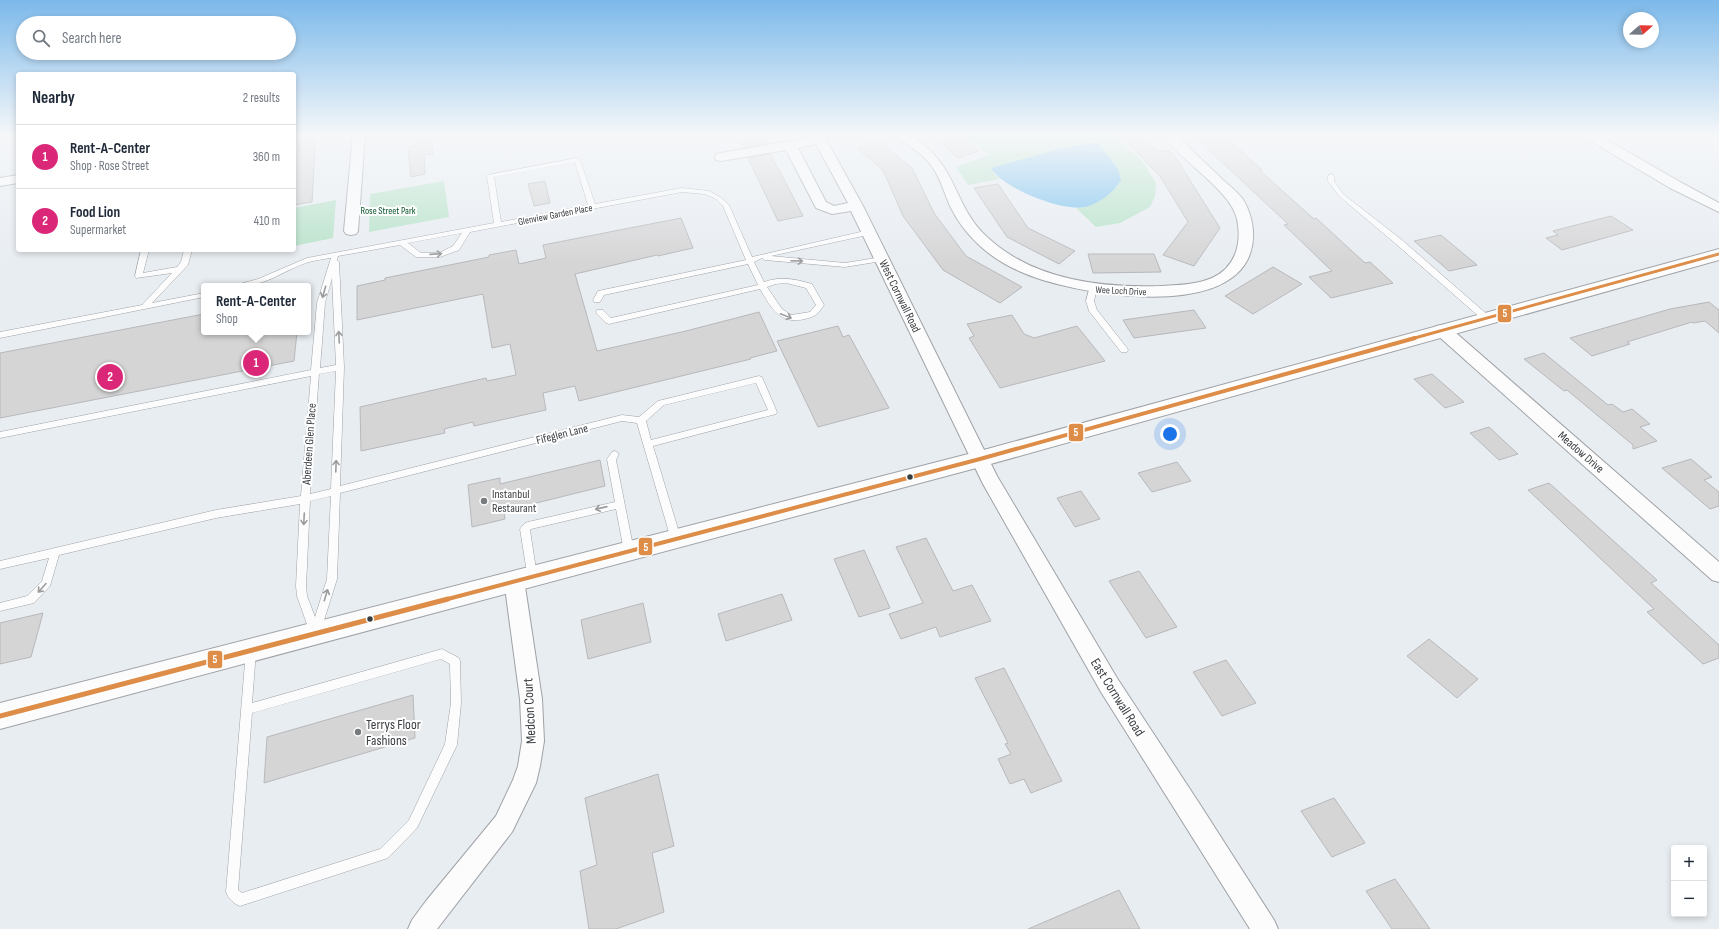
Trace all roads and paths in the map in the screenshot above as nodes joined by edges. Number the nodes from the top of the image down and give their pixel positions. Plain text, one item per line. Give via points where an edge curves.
1 (357, 177) edge
2 (490, 177) edge
3 (583, 177) edge
4 (807, 177) edge
5 (841, 177) edge
6 (943, 177) edge
7 (1213, 177) edge
8 (1331, 177) edge
9 (1662, 177) edge
10 (16, 179) edge
11 (0, 182) edge
12 (856, 206) junction
13 (592, 207) junction
14 (1719, 208) edge
15 (498, 224) junction
16 (468, 230) junction
17 (351, 231) dead end
18 (869, 232) junction
19 (401, 242) junction
20 (145, 252) edge
21 (188, 252) edge
22 (1719, 254) edge
23 (335, 255) junction
24 (758, 257) junction
25 (882, 259) junction
26 (750, 261) junction
27 (180, 269) junction
28 (254, 283) edge
29 (763, 286) junction
30 (1093, 288) junction
31 (201, 296) edge
32 (597, 300) dead end
33 (144, 307) junction
34 (600, 312) dead end
35 (1486, 318) junction
36 (1442, 330) junction
37 (0, 335) edge
38 (1124, 350) dead end
39 (340, 368) junction
40 (315, 372) junction
41 (641, 420) junction
42 (0, 435) edge
43 (649, 444) junction
44 (613, 456) dead end
45 (980, 459) junction
46 (336, 490) junction
47 (305, 498) junction
48 (620, 504) junction
49 (676, 539) junction
50 (628, 551) junction
51 (55, 552) junction
52 (0, 564) edge
53 (1719, 574) edge
54 (523, 578) junction
55 (0, 607) edge
56 (315, 633) junction
57 (251, 650) junction
58 (246, 710) junction
59 (0, 716) edge
60 (421, 929) edge
61 (1265, 929) edge

1 - 17 street
2 - 15 lane
3 - 13 lane
4 - 12 street via 821,205 832,210
5 - 12 street, West Cornwall Road
6 - 30 street, Wee Loch Drive via 964,218 989,246 1033,272 1061,282
7 - 30 street, Wee Loch Drive via 1242,209 1246,225 1244,248 1235,268 1219,281 1189,289 1135,292
8 - 35 lane via 1341,195
9 - 14 street
10 - 11 street
12 - 18 street, West Cornwall Road
13 - 15 lane, Glenview Garden Place
13 - 26 lane, Glenview Garden Place via 682,190 707,192 726,205
15 - 16 lane, Glenview Garden Place
16 - 19 lane, Glenview Garden Place
19 -> 16 lane via 419,255 440,255 456,248
18 - 24 lane
18 - 25 street, West Cornwall Road
19 - 23 lane, Glenview Garden Place
20 - 27 lane via 139,276
21 - 27 lane via 185,263
22 - 35 main road
23 - 28 lane, Glenview Garden Place via 307,260
39 -> 23 lane
23 -> 40 lane, Aberdeen Glen Place via 321,303
24 -> 25 lane via 845,265
24 - 26 lane
25 - 45 street, West Cornwall Road
26 - 29 lane, Glenview Garden Place
26 - 32 lane via 601,293
27 - 33 lane
29 -> 29 lane via 778,312 790,318 813,314 820,305 810,286 793,280 772,281
29 - 34 lane via 608,321
30 - 38 lane via 1090,301 1093,311
31 - 33 lane
33 - 37 lane
35 - 36 main road
36 - 45 main road
36 - 53 street, Meadow Drive
39 - 40 lane
46 -> 39 lane
40 - 42 lane
40 - 47 lane, Aberdeen Glen Place
41 - 43 lane
41 - 43 lane via 661,403 759,379 773,412
41 - 46 lane, Fifeglen Lane via 622,418
43 - 49 lane
44 - 48 lane
45 - 49 main road
45 - 61 street, East Cornwall Road via 993,486 1109,685
46 - 47 lane, Fifeglen Lane
56 -> 46 lane via 332,579
47 - 51 lane, Fifeglen Lane via 216,514
47 -> 56 lane, Aberdeen Glen Place via 300,586
48 - 50 lane
48 -> 54 lane via 528,526 525,529
49 - 50 main road
50 - 54 main road
51 - 52 lane, Fifeglen Lane
51 -> 55 lane via 46,583 30,600
54 - 56 main road
54 - 60 street, Medcon Court via 533,741 529,766 524,783 504,824
56 - 57 main road
57 - 58 lane
57 - 59 main road
58 - 58 lane via 232,892 240,900 384,854 413,824 451,745 456,703 455,661 442,654

